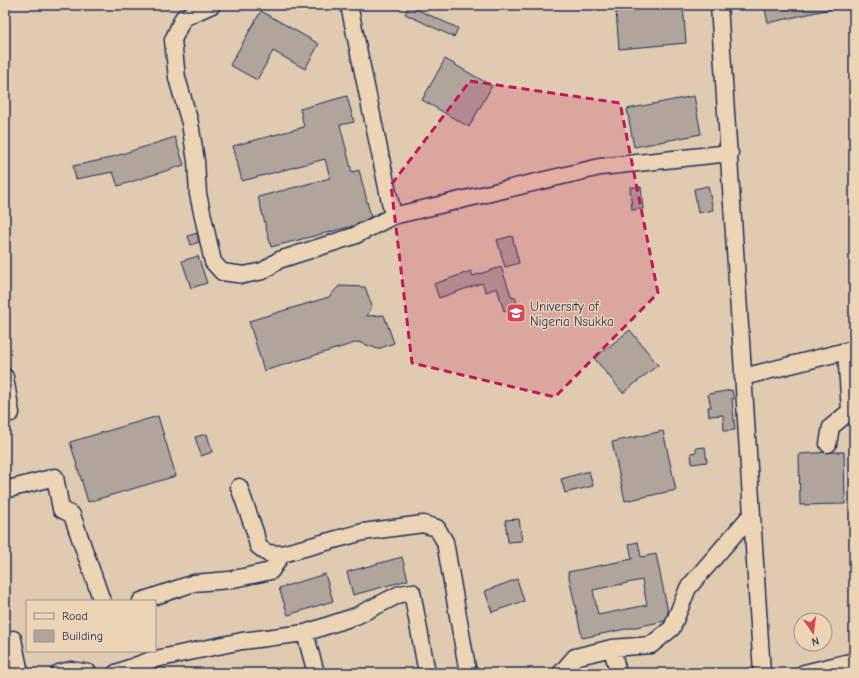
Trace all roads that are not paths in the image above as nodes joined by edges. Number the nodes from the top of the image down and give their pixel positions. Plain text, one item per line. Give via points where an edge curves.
1 (212, 5) edge
2 (349, 5) edge
3 (719, 5) edge
4 (730, 153) junction
5 (393, 216) junction
6 (850, 350) edge
7 (5, 377) edge
8 (743, 377) junction
9 (11, 413) dead end
10 (828, 444) dead end
11 (239, 487) dead end
12 (5, 490) edge
13 (751, 515) junction
14 (282, 554) junction
15 (102, 600) edge
16 (144, 600) edge
17 (305, 633) junction
18 (15, 639) edge
19 (612, 648) junction
20 (854, 661) edge
21 (20, 673) edge
22 (59, 673) edge
23 (89, 673) edge
24 (116, 673) edge
25 (316, 673) edge
26 (427, 673) edge
27 (468, 673) edge
28 (561, 673) edge
29 (618, 673) edge
30 (762, 673) edge
31 (804, 673) edge

1 - 5 street via 183,18 173,40 177,78 190,124 198,194 213,262 222,272 244,275 263,271 279,260 354,236
2 - 5 street
3 - 4 street
4 - 5 street via 600,167
4 - 8 street
6 - 8 street
6 - 10 street via 850,411 832,427
7 - 9 street
8 - 13 street
11 - 14 street via 258,546 267,553
12 - 15 street via 55,477 61,509 72,515
13 - 19 street via 688,588 672,628 651,644
13 - 30 street
14 - 16 street via 271,571 229,580 194,583
14 - 27 street via 363,532 423,524 437,528 445,542
17 - 24 street via 242,641 151,660
17 - 25 street
17 - 26 street via 356,616 400,594 412,592
18 - 21 street
19 - 28 street via 575,657
19 - 29 street
20 - 31 street
22 - 23 street via 71,670

